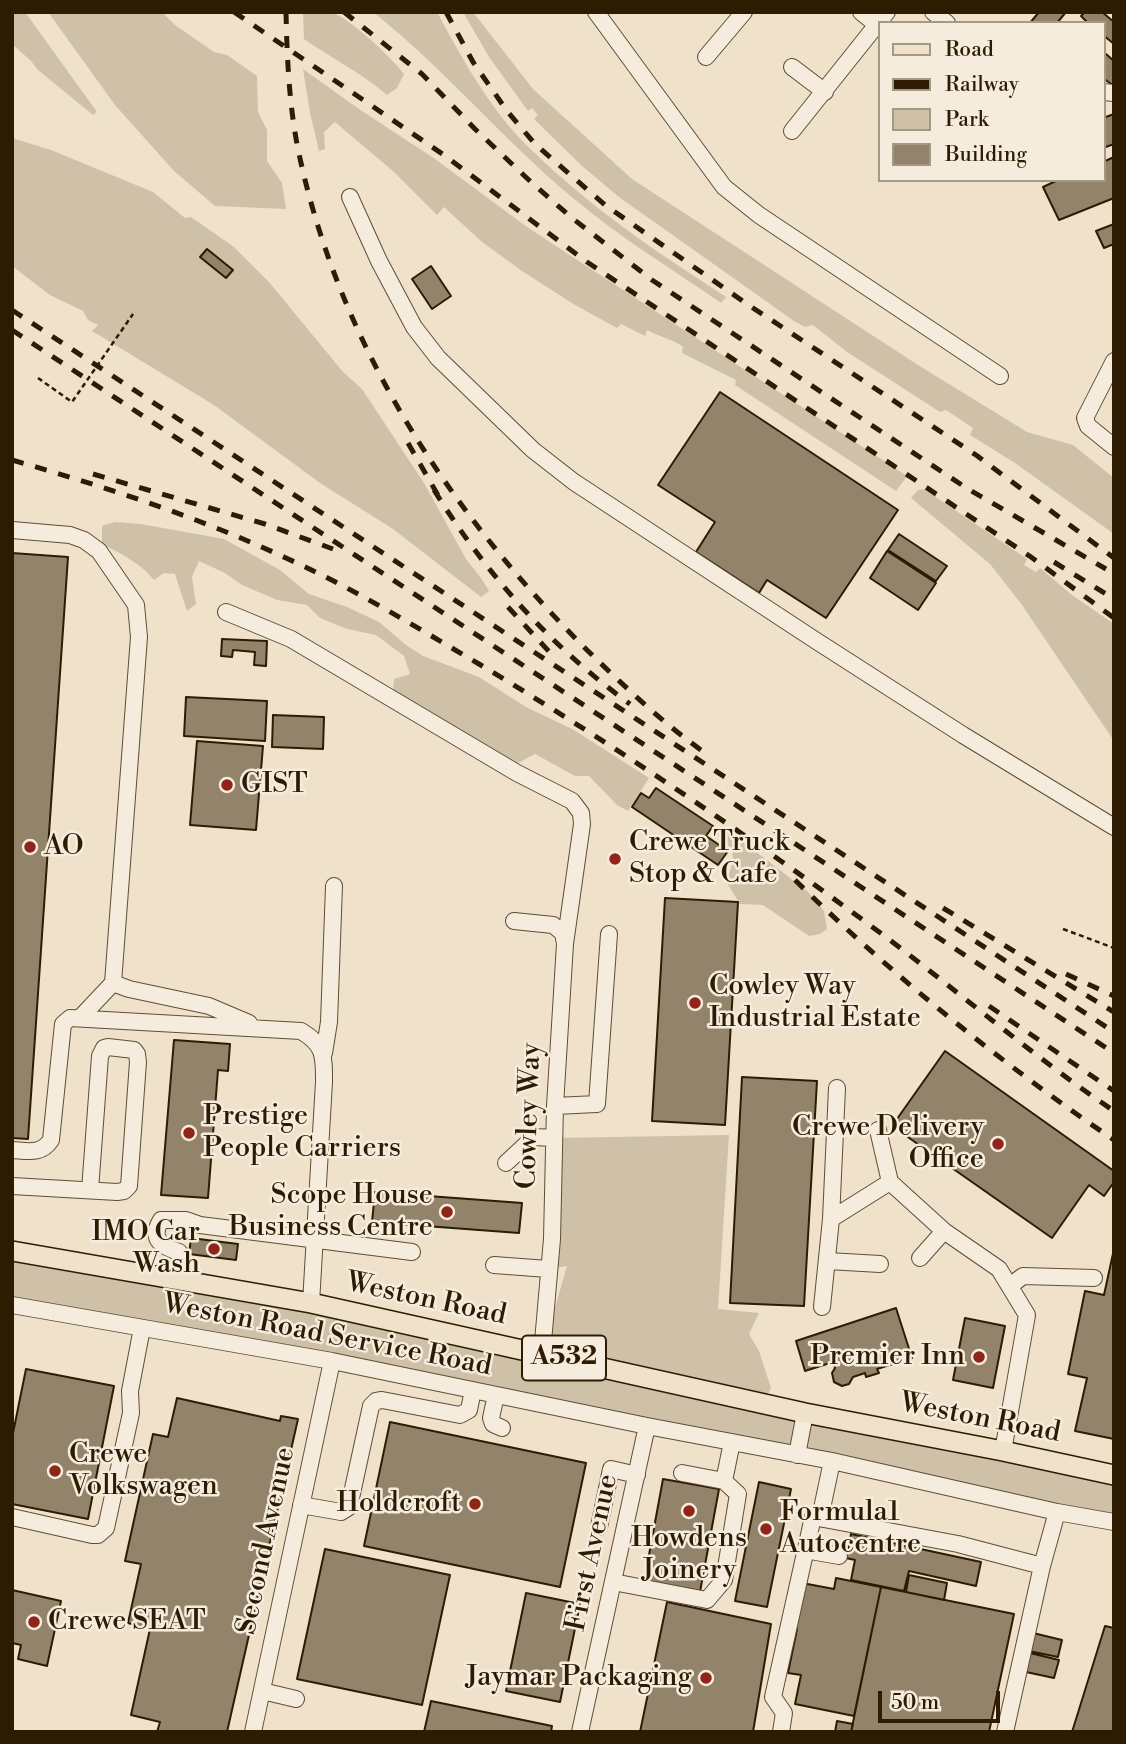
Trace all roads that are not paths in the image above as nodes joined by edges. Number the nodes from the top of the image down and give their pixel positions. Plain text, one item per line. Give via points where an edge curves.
1 (596, 12) edge
2 (744, 12) edge
3 (861, 12) edge
4 (882, 18) edge
5 (878, 23) edge
6 (706, 57) dead end
7 (792, 67) dead end
8 (825, 92) junction
9 (792, 131) dead end
10 (350, 197) dead end
11 (1114, 361) edge
12 (1000, 376) dead end
13 (1114, 447) edge
14 (12, 530) edge
15 (226, 612) dead end
16 (1114, 827) edge
17 (334, 886) dead end
18 (514, 921) dead end
19 (609, 934) dead end
20 (565, 944) junction
21 (113, 983) junction
22 (80, 1018) junction
23 (261, 1028) junction
24 (324, 1053) junction
25 (837, 1087) dead end
26 (555, 1106) junction
27 (878, 1129) dead end
28 (554, 1138) junction
29 (12, 1150) edge
30 (506, 1163) dead end
31 (890, 1182) junction
32 (12, 1186) edge
33 (90, 1189) junction
34 (831, 1219) junction
35 (944, 1231) junction
36 (314, 1241) junction
37 (12, 1251) edge
38 (180, 1252) dead end
39 (412, 1252) dead end
40 (920, 1258) dead end
41 (828, 1261) junction
42 (880, 1264) dead end
43 (494, 1265) dead end
44 (548, 1269) junction
45 (1094, 1278) dead end
46 (1010, 1286) junction
47 (311, 1303) junction
48 (12, 1305) edge
49 (822, 1307) dead end
50 (142, 1328) junction
51 (542, 1353) junction
52 (332, 1361) junction
53 (472, 1390) junction
54 (496, 1395) junction
55 (805, 1413) junction
56 (647, 1426) junction
57 (502, 1428) dead end
58 (732, 1443) junction
59 (1003, 1451) junction
60 (797, 1455) junction
61 (832, 1461) junction
62 (682, 1474) dead end
63 (636, 1475) junction
64 (1114, 1475) edge
65 (724, 1481) junction
66 (301, 1505) junction
67 (1057, 1512) junction
68 (12, 1517) edge
69 (820, 1518) junction
70 (1114, 1522) edge
71 (599, 1527) dead end
72 (805, 1550) junction
73 (839, 1556) dead end
74 (1042, 1566) junction
75 (613, 1582) junction
76 (262, 1691) junction
77 (296, 1699) dead end
78 (253, 1732) edge
79 (580, 1732) edge
80 (780, 1732) edge
81 (1005, 1732) edge

1 - 12 street via 724,187 780,230
2 - 6 street
3 - 4 street
5 - 8 street
7 - 8 street
8 - 9 street
10 - 16 street via 415,327 438,358 533,450 574,482 818,642
11 - 13 street via 1086,418 1088,426
14 - 21 street via 84,540 99,551 136,605 139,636
15 - 20 street, Cowley Way via 291,639 572,801 582,824
17 - 24 street
18 - 20 street via 553,925 563,933
19 - 26 street via 597,1104
20 - 26 street, Cowley Way
21 - 22 street
21 - 23 street via 209,1006
22 - 23 street
22 - 29 street via 69,1018 63,1024 51,1140 36,1152
23 - 24 street via 301,1031
24 - 36 street
25 - 34 street
26 - 28 street, Cowley Way
27 - 31 street
28 - 30 street via 534,1137
28 - 44 street, Cowley Way
31 - 34 street
31 - 35 street
32 - 33 street
33 - 33 street via 117,1192 129,1186 138,1062 134,1050 108,1046 100,1056
34 - 41 street
35 - 40 street
35 - 46 street via 999,1269
36 - 38 street via 161,1220 159,1242
36 - 39 street
36 - 47 street
37 - 47 main road, Weston Road / A532
41 - 42 street
41 - 49 street
43 - 44 street
44 - 51 street, Cowley Way
45 - 46 street via 1023,1276
46 - 59 street via 1027,1315
47 - 51 main road, Weston Road / A532
48 - 50 street, Weston Road Service Road
50 - 52 street, Weston Road Service Road
50 - 68 street via 130,1391 131,1413 106,1528 92,1535
51 - 55 main road, Weston Road / A532
52 - 53 street, Weston Road Service Road
52 - 66 street, Second Avenue
53 - 54 street, Weston Road Service Road
53 - 66 street via 469,1410 460,1415 376,1401 371,1406 349,1507 341,1512
54 - 56 street, Weston Road Service Road
54 - 57 street via 491,1418
55 - 59 main road, Weston Road / A532
55 - 60 street
56 - 58 street, Weston Road Service Road
56 - 63 street, First Avenue
58 - 60 street, Weston Road Service Road
58 - 65 street
59 - 64 main road, Weston Road / A532
60 - 61 street, Weston Road Service Road
61 - 67 street, Weston Road Service Road
61 - 69 street
62 - 65 street
63 - 71 street via 611,1469
63 - 75 street, First Avenue
65 - 75 street via 738,1494 724,1580 707,1600
66 - 76 street, Second Avenue
67 - 70 street, Weston Road Service Road
67 - 74 street
69 - 72 street via 813,1517
69 - 74 street via 958,1544
72 - 73 street
72 - 80 street via 773,1697 785,1713
74 - 81 street
75 - 79 street, First Avenue
76 - 77 street
76 - 78 street, Second Avenue

